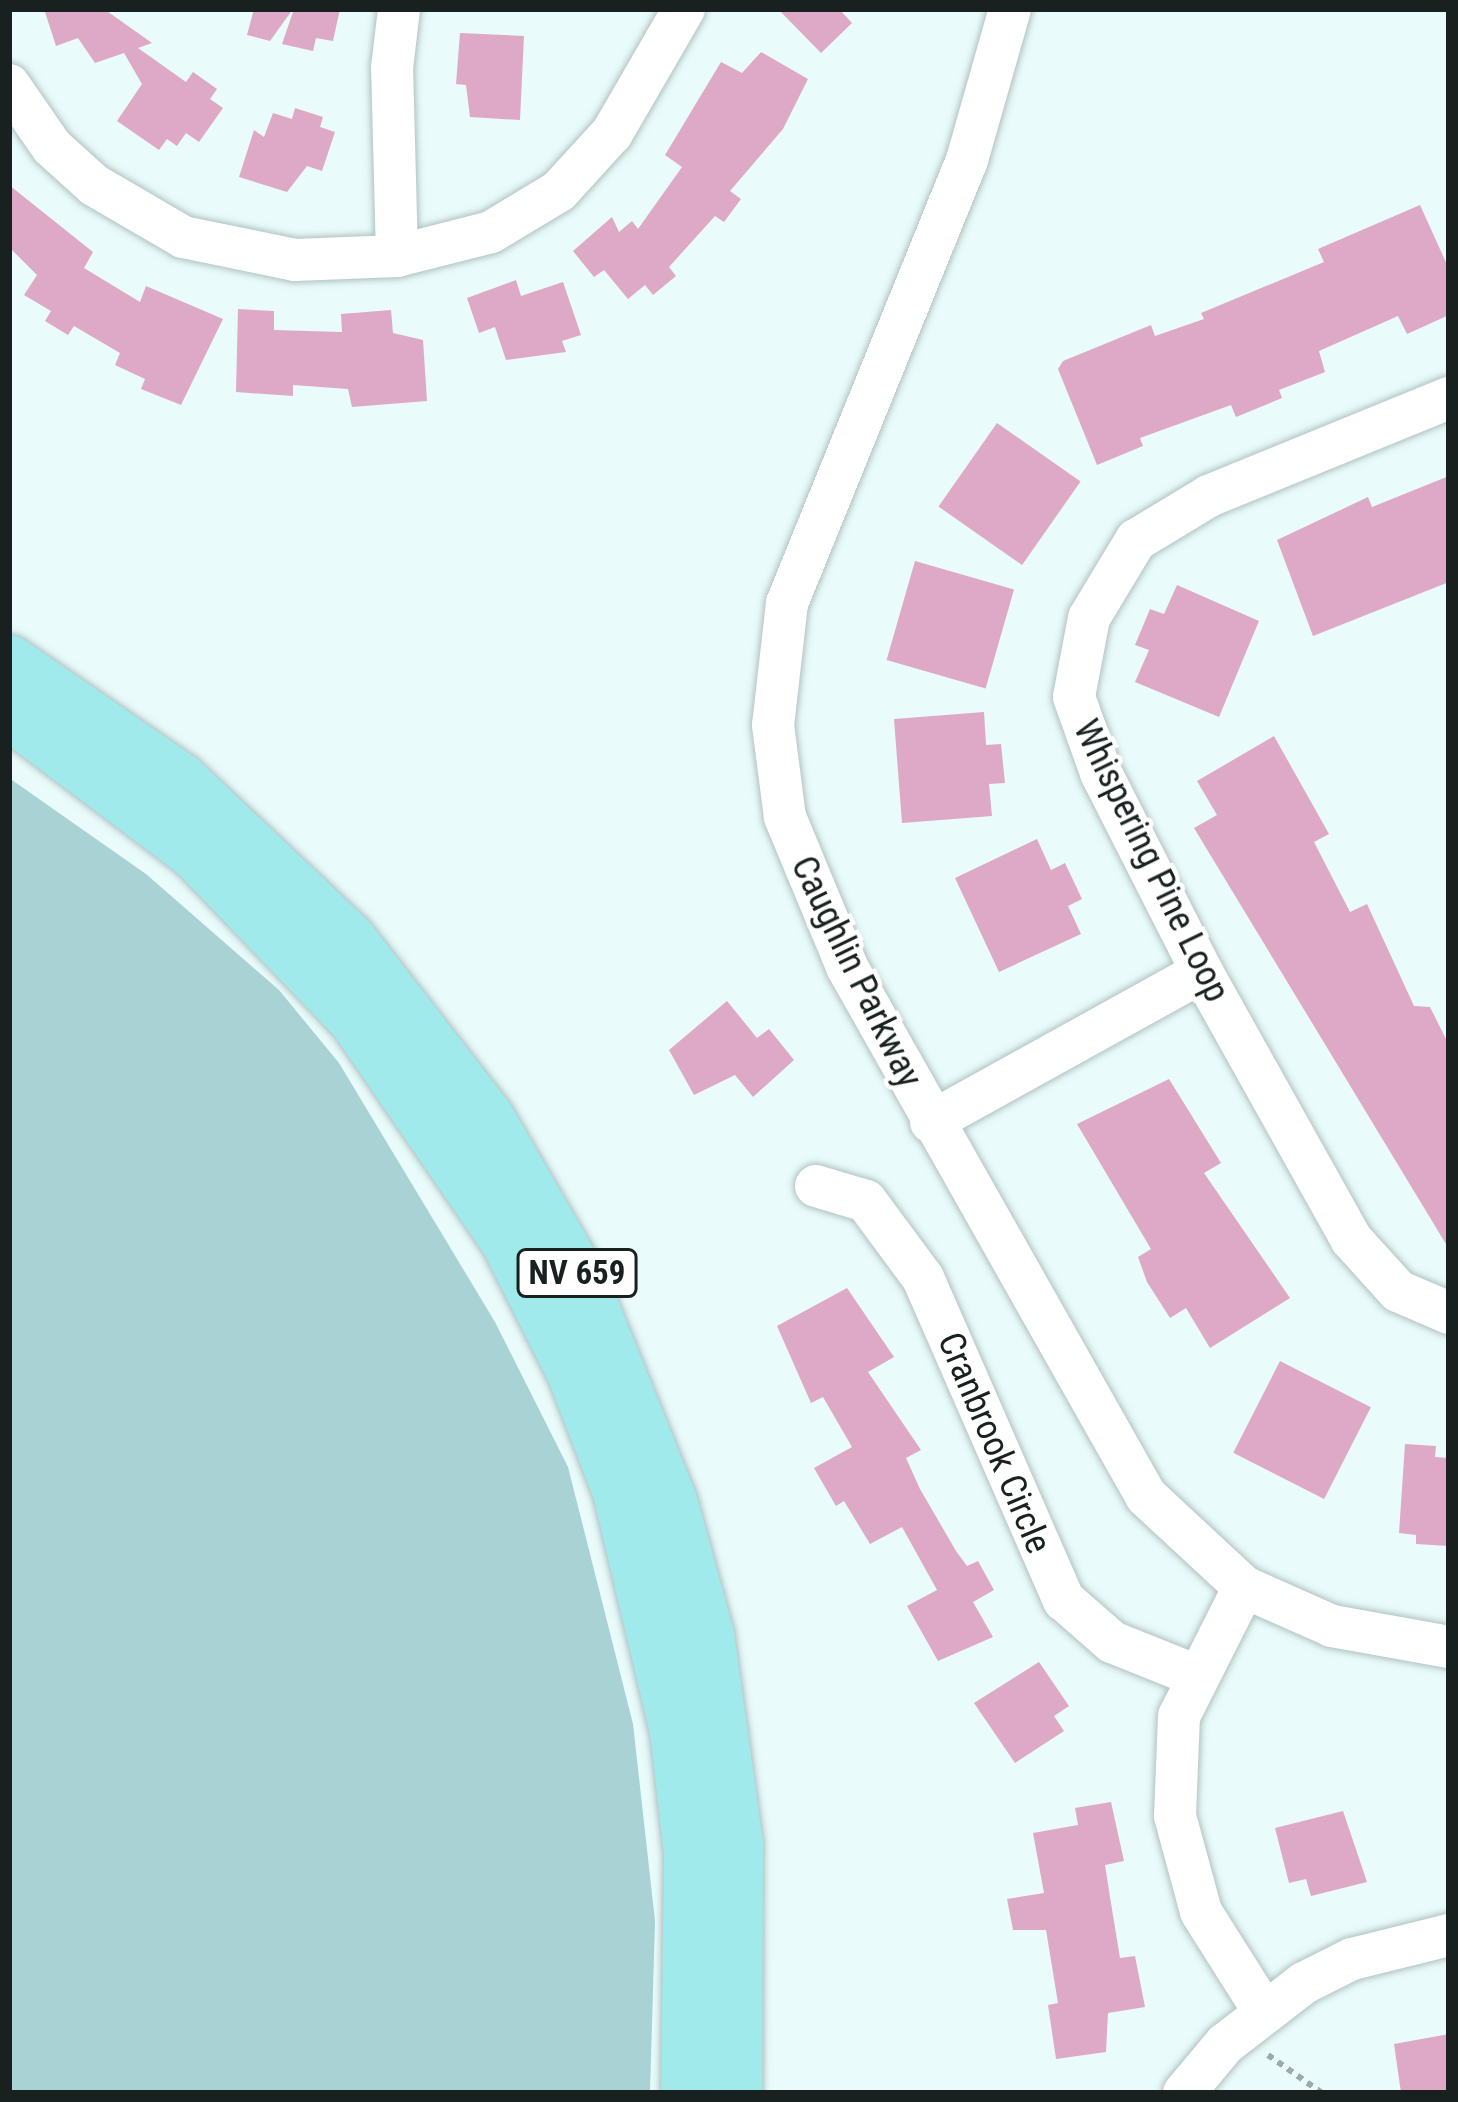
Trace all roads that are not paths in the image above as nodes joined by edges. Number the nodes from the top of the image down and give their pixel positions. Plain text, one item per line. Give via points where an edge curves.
1 (399, 9) edge
2 (684, 9) edge
3 (1010, 9) edge
4 (9, 85) edge
5 (397, 256) junction
6 (1449, 398) edge
7 (9, 662) edge
8 (9, 712) edge
9 (1202, 971) junction
10 (931, 1122) junction
11 (816, 1186) dead end
12 (1449, 1313) edge
13 (1244, 1587) junction
14 (1449, 1647) edge
15 (1197, 1676) junction
16 (1449, 1935) edge
17 (1254, 2018) junction
18 (688, 2093) edge
19 (735, 2093) edge
20 (1184, 2093) edge

1 - 5 street via 392,68
2 - 5 street via 612,133 559,190 491,232
3 - 10 street, Caughlin Parkway via 967,160 801,559 775,669 777,773 798,863
4 - 5 street via 52,147 94,185 183,237 295,260
6 - 9 street, Whispering Pine Loop via 1158,523 1126,551 1096,600 1078,653 1076,709
7 - 19 main road, NV 659 via 179,780 350,941 487,1118 581,1280 670,1502 707,1635 736,1845
8 - 18 main road, NV 659 via 195,852 355,1018 508,1239 574,1372 625,1512 676,1730 692,1874
9 - 10 street
9 - 12 street, Whispering Pine Loop via 1351,1239 1398,1291
10 - 13 street, Caughlin Parkway via 1117,1456 1180,1535
11 - 15 street, Cranbrook Circle via 866,1201 922,1278 1064,1600 1112,1642
13 - 14 street, Caughlin Parkway via 1348,1631
13 - 15 street
15 - 17 street via 1177,1733 1178,1833 1201,1912
16 - 17 street via 1352,1959
17 - 20 street

